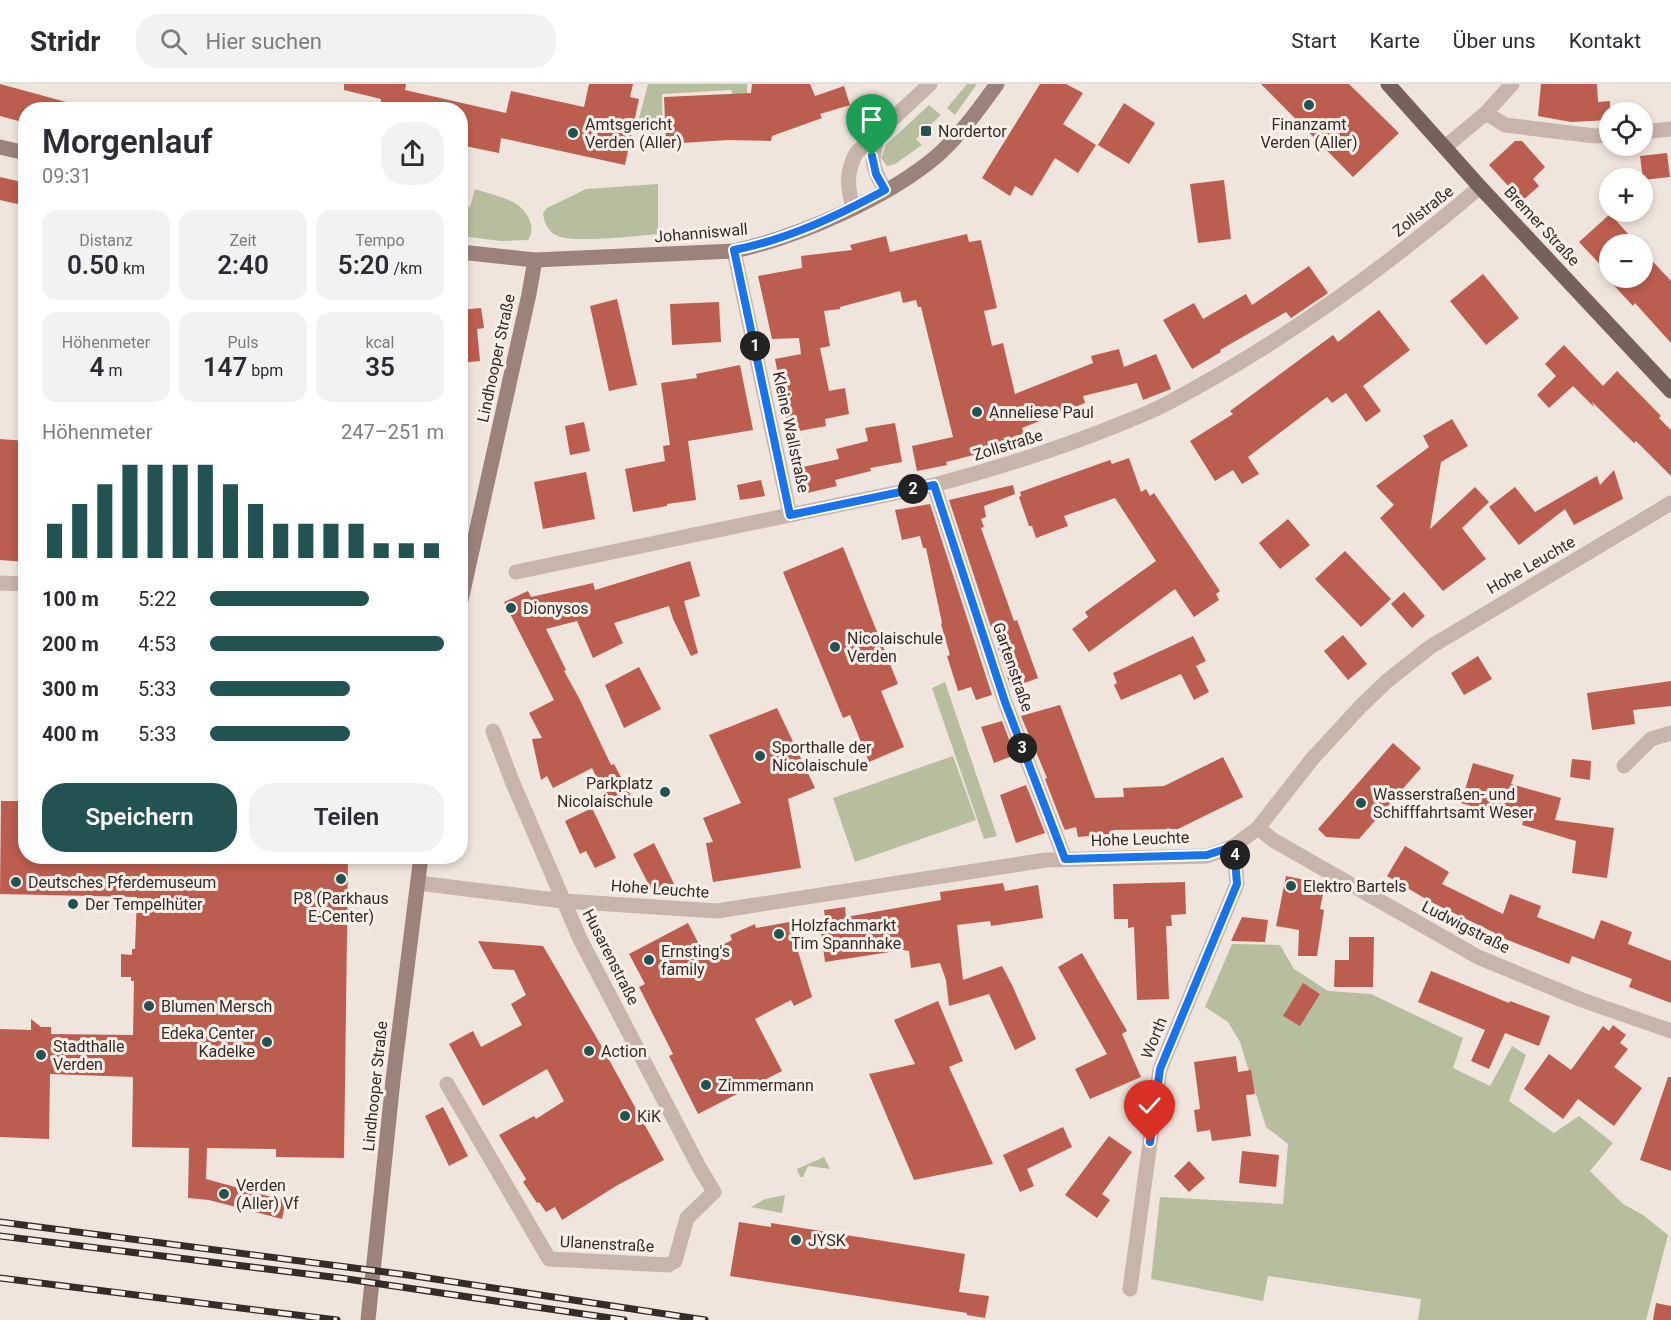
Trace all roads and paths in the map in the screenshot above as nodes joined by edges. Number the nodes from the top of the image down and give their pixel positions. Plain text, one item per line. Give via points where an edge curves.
1 (930, 84) edge
2 (997, 84) edge
3 (1388, 84) edge
4 (1512, 84) edge
5 (1485, 113) junction
6 (1671, 129) edge
7 (1653, 131) edge
8 (879, 133) junction
9 (1599, 136) edge
10 (0, 147) edge
11 (1445, 147) junction
12 (18, 151) edge
13 (1480, 187) junction
14 (885, 190) junction
15 (853, 208) junction
16 (734, 250) junction
17 (468, 253) edge
18 (535, 260) junction
19 (1671, 391) edge
20 (934, 485) junction
21 (1671, 503) edge
22 (790, 515) junction
23 (468, 565) edge
24 (516, 572) dead end
25 (0, 583) edge
26 (18, 584) edge
27 (493, 730) dead end
28 (1671, 733) edge
29 (1624, 766) dead end
30 (1258, 828) junction
31 (1234, 846) junction
32 (1065, 859) junction
33 (420, 864) edge
34 (418, 884) junction
35 (563, 901) junction
36 (1671, 1031) edge
37 (447, 1084) dead end
38 (714, 1192) joint
39 (1131, 1289) dead end
40 (368, 1320) edge

1 - 8 street
2 - 14 main road, Johanniswall via 958,135 938,154
3 - 11 main road, Bremer Straße
4 - 5 street
5 - 9 street via 1505,125
5 - 11 street
6 - 7 street
8 - 14 street via 872,156
8 - 15 street via 852,160 848,190
10 - 12 main road
11 - 13 main road, Bremer Straße
13 - 19 main road, Bremer Straße
13 - 20 street, Zollstraße via 1325,306 1270,344 1165,405 1074,443
14 - 15 main road, Johanniswall
15 - 16 main road, Johanniswall via 797,233
16 - 18 main road, Johanniswall
16 - 22 street, Kleine Wallstraße
17 - 18 main road, Johanniswall
18 - 23 main road, Lindhooper Straße
20 - 22 street, Zollstraße
20 - 32 street, Gartenstraße via 1005,702
21 - 30 street, Hohe Leuchte via 1481,615 1406,665 1352,715
22 - 24 street, Zollstraße
25 - 26 street
27 - 35 street, Husarenstraße
28 - 29 street via 1651,739
30 - 31 street, Hohe Leuchte
30 - 36 street, Ludwigstraße via 1478,957
31 - 32 street, Hohe Leuchte via 1207,855
31 - 39 street, Worth via 1237,884 1160,1069
32 - 35 street, Hohe Leuchte via 717,911
33 - 34 main road, Lindhooper Straße
34 - 35 street, Hohe Leuchte
34 - 40 main road, Lindhooper Straße
35 - 38 street, Husarenstraße
37 - 38 street, Ulanenstraße via 549,1259 668,1265 675,1261 687,1218

